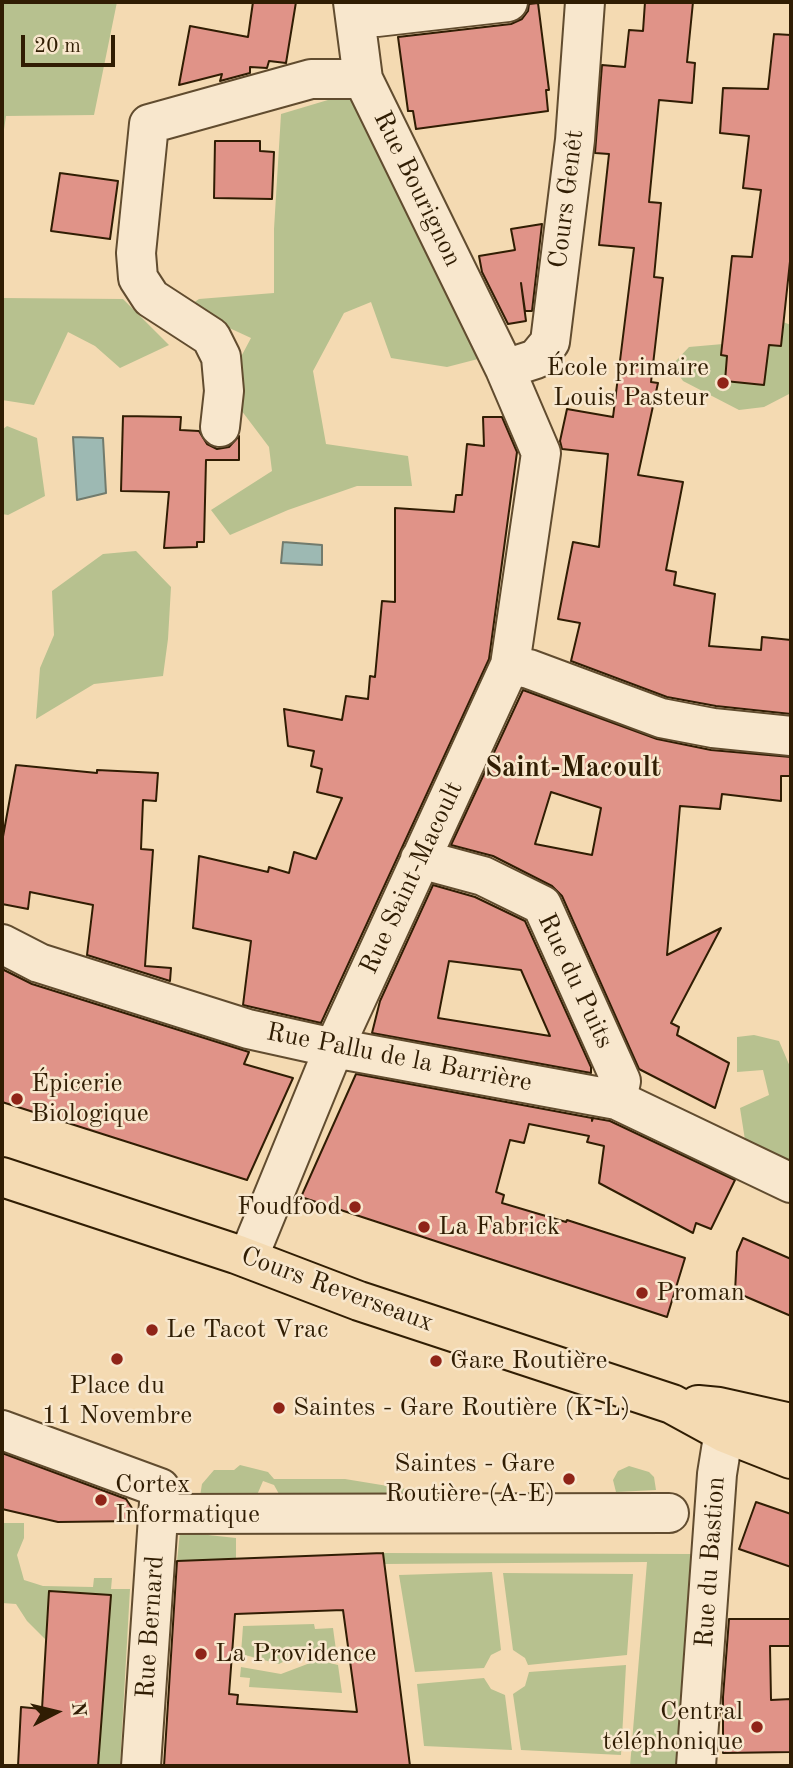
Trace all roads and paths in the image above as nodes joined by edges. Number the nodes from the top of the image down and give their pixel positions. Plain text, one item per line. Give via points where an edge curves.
1 (508, 2) edge
2 (585, 2) edge
3 (365, 10) edge
4 (363, 79) junction
5 (505, 369) junction
6 (220, 427) dead end
7 (510, 665) junction
8 (791, 736) edge
9 (420, 859) junction
10 (2, 944) edge
11 (334, 1048) junction
12 (617, 1100) junction
13 (2, 1177) edge
14 (791, 1183) edge
15 (248, 1258) junction
16 (672, 1404) junction
17 (791, 1423) edge
18 (2, 1430) edge
19 (725, 1433) junction
20 (791, 1440) edge
21 (791, 1459) edge
22 (159, 1501) junction
23 (669, 1513) dead end
24 (141, 1766) edge
25 (696, 1766) edge

1 - 3 street
2 - 5 street, Cours Genêt via 575,140 550,342 536,359
3 - 4 street, Rue Bourignon
4 - 5 street, Rue Bourignon
4 - 6 street via 311,79 149,124 136,253 138,278 151,298 211,337 221,358
5 - 7 street, Rue Saint-Macoult via 541,453
7 - 8 street via 661,718
7 - 9 street, Rue Saint-Macoult
9 - 11 street, Rue Saint-Macoult
9 - 12 street, Rue du Puits via 484,876 542,905 621,1081
10 - 11 street, Rue Pallu de la Barrière via 39,963 248,1029
11 - 12 street, Rue Pallu de la Barrière
11 - 15 street, Rue Saint-Macoult
12 - 14 street, Rue Pallu de la Barrière
13 - 15 main road, Cours Reverseaux
15 - 16 main road, Cours Reverseaux via 359,1301
16 - 17 main road, Cours Reverseaux via 719,1407
16 - 19 main road, Cours Reverseaux
18 - 22 street
19 - 20 street via 734,1423
19 - 21 main road, Cours Reverseaux
19 - 25 street, Rue du Bastion via 717,1474
22 - 23 street
22 - 24 street, Rue Bernard

